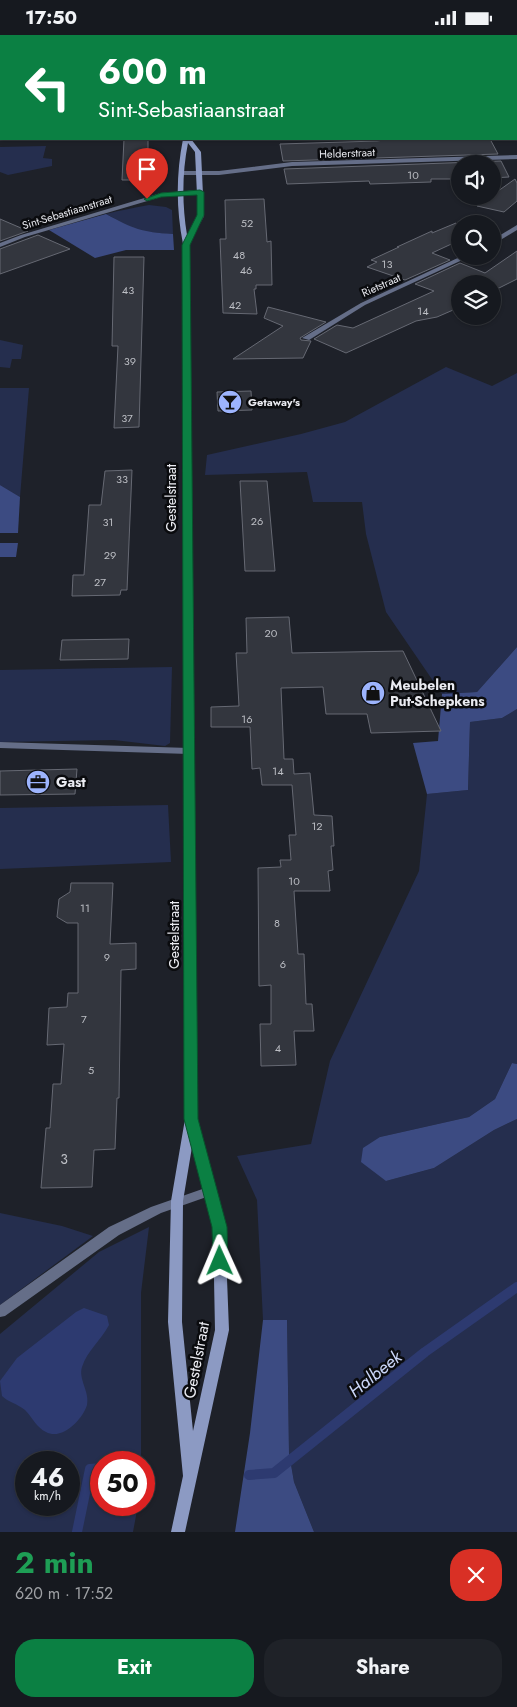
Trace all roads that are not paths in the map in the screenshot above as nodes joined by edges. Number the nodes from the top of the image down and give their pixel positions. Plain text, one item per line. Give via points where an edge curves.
1 (187, 140) edge
2 (188, 140) edge
3 (515, 155) edge
4 (183, 173) junction
5 (200, 173) junction
6 (200, 192) junction
7 (181, 193) junction
8 (517, 227) edge
9 (501, 237) edge
10 (0, 245) edge
11 (186, 245) junction
12 (451, 264) edge
13 (306, 338) dead end
14 (0, 745) edge
15 (189, 751) junction
16 (191, 1119) junction
17 (211, 1191) junction
18 (177, 1201) junction
19 (0, 1312) edge
20 (190, 1475) junction
21 (178, 1532) edge

1 - 4 main road, Gestelstraat
2 - 5 main road, Gestelstraat via 198,152
3 - 5 street, Helderstraat via 292,164
4 - 5 street, Helderstraat
4 - 7 main road, Gestelstraat
5 - 6 main road, Gestelstraat
6 - 7 street, Sint-Sebastiaanstraat
6 - 11 main road, Gestelstraat via 201,215
7 - 10 street, Sint-Sebastiaanstraat via 161,195
7 - 11 main road, Gestelstraat
8 - 9 street
11 - 15 main road, Gestelstraat
12 - 13 street, Rietstraat via 363,304
14 - 15 street
15 - 16 main road, Gestelstraat
16 - 17 main road, Gestelstraat
16 - 18 main road, Gestelstraat
17 - 18 street
17 - 20 main road, Gestelstraat via 220,1227 222,1329
18 - 19 street via 114,1231
18 - 20 main road, Gestelstraat via 175,1322
20 - 21 main road, Gestelstraat

